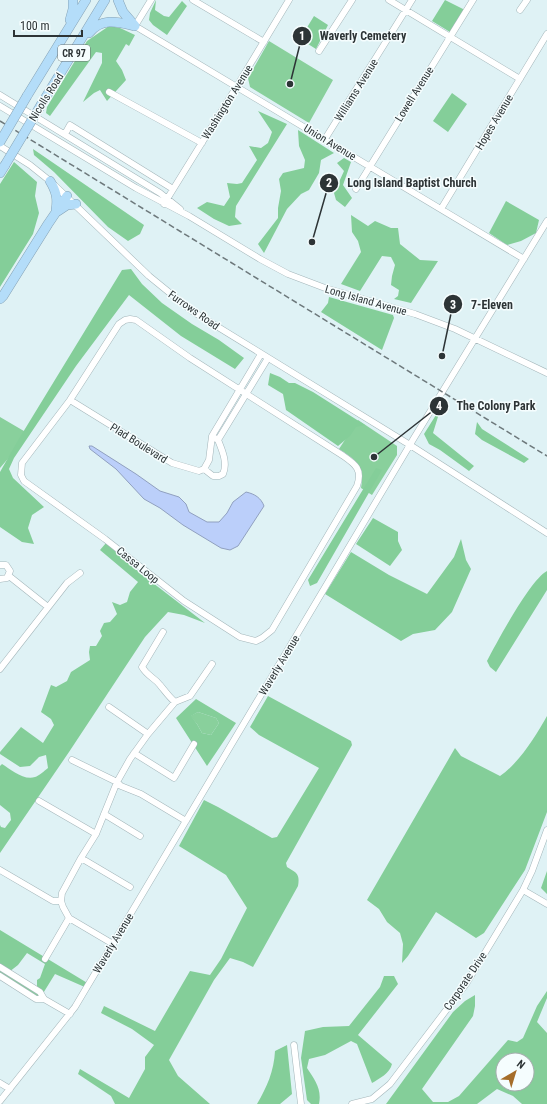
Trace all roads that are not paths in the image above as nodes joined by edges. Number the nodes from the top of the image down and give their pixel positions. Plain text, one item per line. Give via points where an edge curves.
1 (73, 0) edge
2 (86, 0) edge
3 (105, 0) edge
4 (118, 0) edge
5 (151, 0) edge
6 (193, 0) edge
7 (289, 0) edge
8 (352, 0) edge
9 (389, 0) edge
10 (412, 0) edge
11 (473, 0) edge
12 (527, 0) edge
13 (406, 10) junction
14 (520, 10) dead end
15 (135, 26) junction
16 (547, 34) edge
17 (450, 37) junction
18 (264, 42) junction
19 (319, 51) dead end
20 (54, 53) junction
21 (70, 60) junction
22 (520, 79) junction
23 (237, 86) junction
24 (109, 92) dead end
25 (0, 95) edge
26 (0, 106) edge
27 (65, 134) junction
28 (325, 139) junction
29 (0, 142) edge
30 (202, 143) junction
31 (0, 146) edge
32 (370, 166) junction
33 (2, 169) edge
34 (50, 181) junction
35 (173, 189) junction
36 (356, 189) dead end
37 (67, 196) junction
38 (165, 201) junction
39 (76, 204) junction
40 (441, 209) junction
41 (55, 213) junction
42 (547, 221) edge
43 (524, 258) junction
44 (9, 286) junction
45 (0, 294) edge
46 (0, 299) edge
47 (476, 338) junction
48 (261, 354) junction
49 (268, 358) junction
50 (547, 374) edge
51 (240, 389) junction
52 (246, 393) junction
53 (70, 400) junction
54 (215, 438) junction
55 (410, 445) junction
56 (204, 468) junction
57 (547, 533) edge
58 (0, 565) edge
59 (80, 573) dead end
60 (9, 576) junction
61 (0, 579) edge
62 (48, 607) junction
63 (163, 632) dead end
64 (212, 664) dead end
65 (0, 669) edge
66 (175, 702) junction
67 (109, 707) dead end
68 (148, 734) junction
69 (194, 744) dead end
70 (134, 753) junction
71 (72, 760) dead end
72 (117, 782) junction
73 (39, 801) dead end
74 (104, 814) junction
75 (186, 821) junction
76 (547, 830) edge
77 (96, 834) junction
78 (140, 836) dead end
79 (81, 858) junction
80 (0, 870) edge
81 (130, 887) dead end
82 (523, 890) junction
83 (61, 901) junction
84 (547, 904) edge
85 (69, 918) junction
86 (112, 944) junction
87 (45, 959) dead end
88 (0, 967) edge
89 (0, 976) edge
90 (44, 999) junction
91 (70, 1014) junction
92 (294, 1045) dead end
93 (0, 1083) edge
94 (10, 1089) junction
95 (0, 1101) edge
96 (301, 1104) edge
97 (352, 1104) edge

1 - 20 highway via 71,17
2 - 20 highway, Nicolls Road / CR 97
3 - 21 highway, Nicolls Road / CR 97
4 - 15 highway via 123,12
5 - 15 street
6 - 18 street
7 - 18 street, Washington Avenue
8 - 19 street
9 - 13 street
10 - 13 street, Williams Avenue
11 - 17 street, Lowell Avenue
12 - 14 street
13 - 17 street
13 - 28 street, Williams Avenue
15 - 21 highway via 113,21 104,22 91,31
15 - 23 street, Union Avenue
16 - 22 street, Hopes Avenue
17 - 22 street
17 - 32 street, Lowell Avenue
18 - 23 street, Washington Avenue
20 - 29 highway, Nicolls Road / CR 97, bridge
21 - 33 highway, Nicolls Road / CR 97, bridge
22 - 40 street, Hopes Avenue
23 - 28 street, Union Avenue
23 - 30 street, Washington Avenue
24 - 30 street
25 - 27 street, Long Island Avenue
26 - 38 street, Long Island Avenue via 81,156
27 - 35 street via 70,125
27 - 38 street, Long Island Avenue
28 - 32 street, Union Avenue
30 - 35 street, Washington Avenue
31 - 34 street, Furrows Road
32 - 36 street, Lowell Avenue
32 - 40 street, Union Avenue
34 - 37 street, Furrows Road
34 - 41 highway via 57,195
35 - 38 street, Washington Avenue
37 - 39 street, Furrows Road
37 - 41 highway
38 - 47 street, Long Island Avenue via 267,263 303,280 332,291 415,314
39 - 41 highway
39 - 48 street, Furrows Road via 174,298 198,316
40 - 43 street, Union Avenue
41 - 44 highway
42 - 43 street, Waverly Avenue
43 - 47 street, Waverly Avenue
44 - 45 highway
44 - 46 highway
47 - 50 street, Long Island Avenue
47 - 55 street, Waverly Avenue
48 - 49 street, Furrows Road
48 - 51 street
49 - 52 street
49 - 55 street, Furrows Road
51 - 52 street, Cassa Loop
51 - 53 street, Cassa Loop via 130,318 119,324
51 - 54 street
52 - 53 street, Cassa Loop via 351,461 360,473 357,486 272,630 256,641 240,637 184,601 105,539 24,481 21,475 22,463
52 - 54 street
53 - 56 street, Plad Boulevard via 172,463 199,471
54 - 56 street
54 - 56 street via 224,459 225,471 219,476 212,476
55 - 57 street, Furrows Road
55 - 75 street, Waverly Avenue
58 - 60 street via 8,567
59 - 62 street via 67,583
60 - 61 street
60 - 62 street
62 - 65 street
63 - 66 street via 142,667
64 - 66 street via 190,696
66 - 68 street
67 - 68 street
68 - 70 street
69 - 70 street via 174,778
70 - 72 street
71 - 72 street
72 - 74 street
72 - 75 street
73 - 77 street
74 - 77 street
74 - 78 street
75 - 86 street, Waverly Avenue
76 - 82 street, Corporate Drive
77 - 79 street
79 - 81 street
79 - 83 street via 64,886
80 - 83 street via 53,901
82 - 84 street
82 - 97 street, Corporate Drive via 466,984 390,1084 372,1099
83 - 85 street
85 - 86 street
85 - 87 street
86 - 91 street, Waverly Avenue
88 - 90 street via 40,992
89 - 90 street via 36,999
90 - 91 street
91 - 94 street, Waverly Avenue
92 - 96 street
93 - 94 street
94 - 95 street, Waverly Avenue

